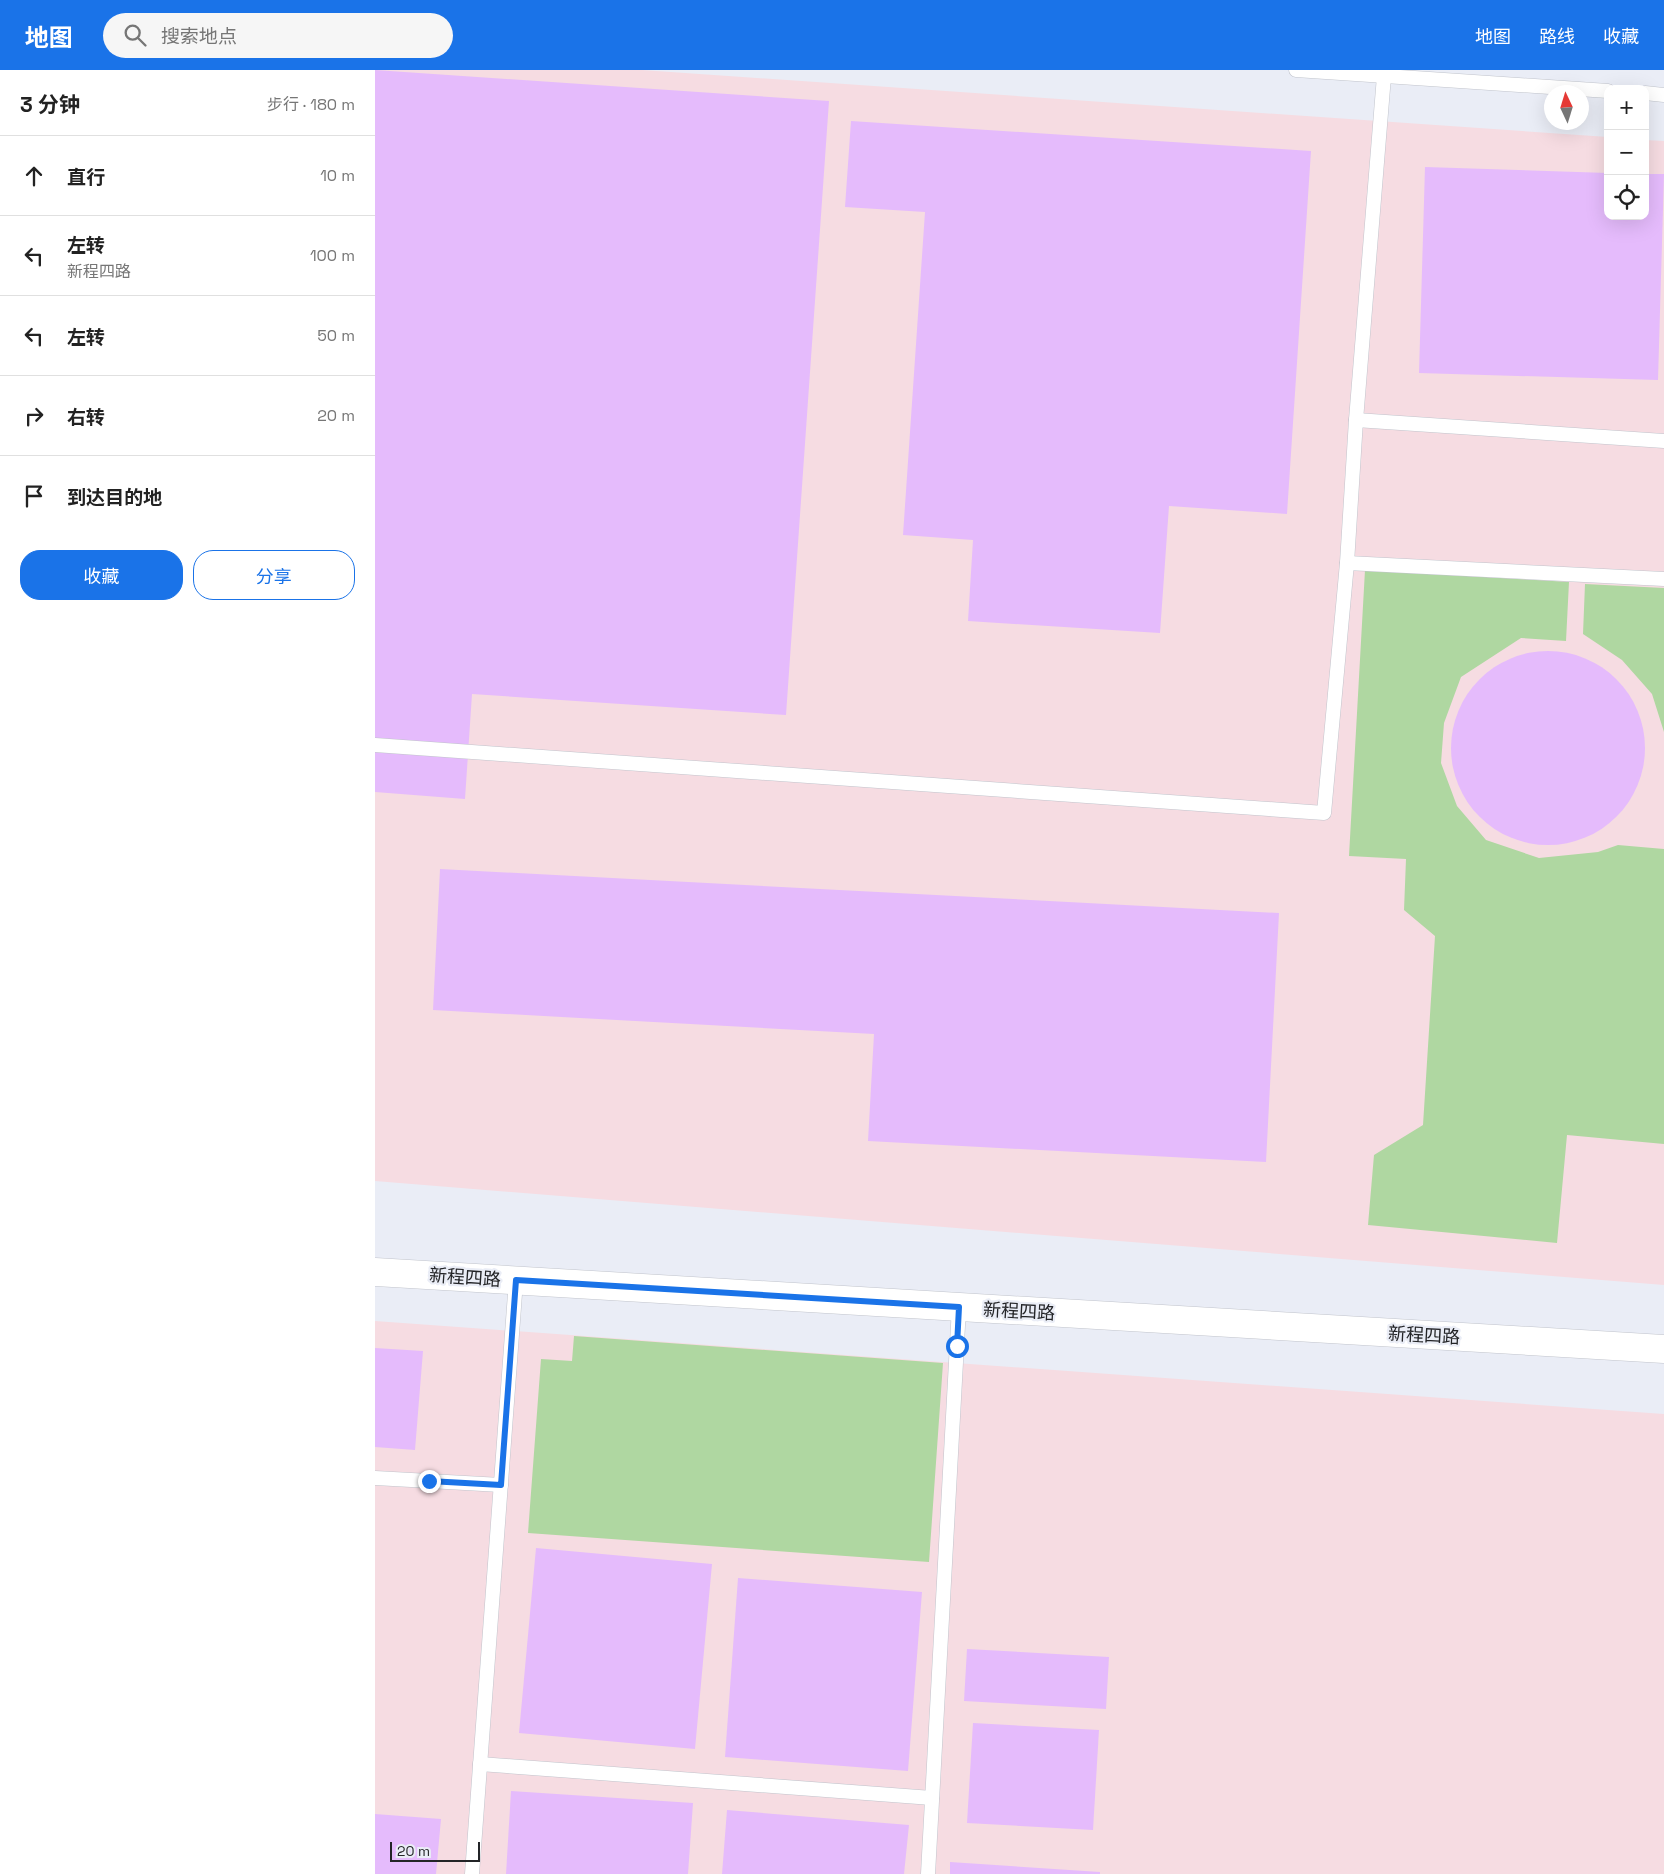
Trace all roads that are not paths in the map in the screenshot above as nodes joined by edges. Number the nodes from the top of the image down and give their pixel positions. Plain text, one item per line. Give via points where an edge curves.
1 (1296, 70) edge
2 (1383, 76) junction
3 (1604, 91) edge
4 (1649, 93) edge
5 (1664, 95) edge
6 (1356, 420) junction
7 (1664, 441) edge
8 (1347, 562) junction
9 (1664, 579) edge
10 (375, 745) edge
11 (375, 1272) edge
12 (516, 1280) junction
13 (959, 1307) junction
14 (1664, 1349) edge
15 (375, 1478) edge
16 (501, 1485) junction
17 (480, 1764) junction
18 (932, 1798) junction
19 (472, 1874) edge
20 (928, 1874) edge

1 - 2 lane
2 - 3 lane
2 - 6 lane
4 - 5 lane
6 - 7 lane
6 - 8 lane
8 - 9 lane
8 - 10 lane via 1324,813
11 - 12 street, 新程四路
12 - 13 street, 新程四路
12 - 16 lane
13 - 14 street, 新程四路
13 - 18 lane
15 - 16 lane
16 - 17 lane
17 - 18 lane
17 - 19 lane
18 - 20 lane

